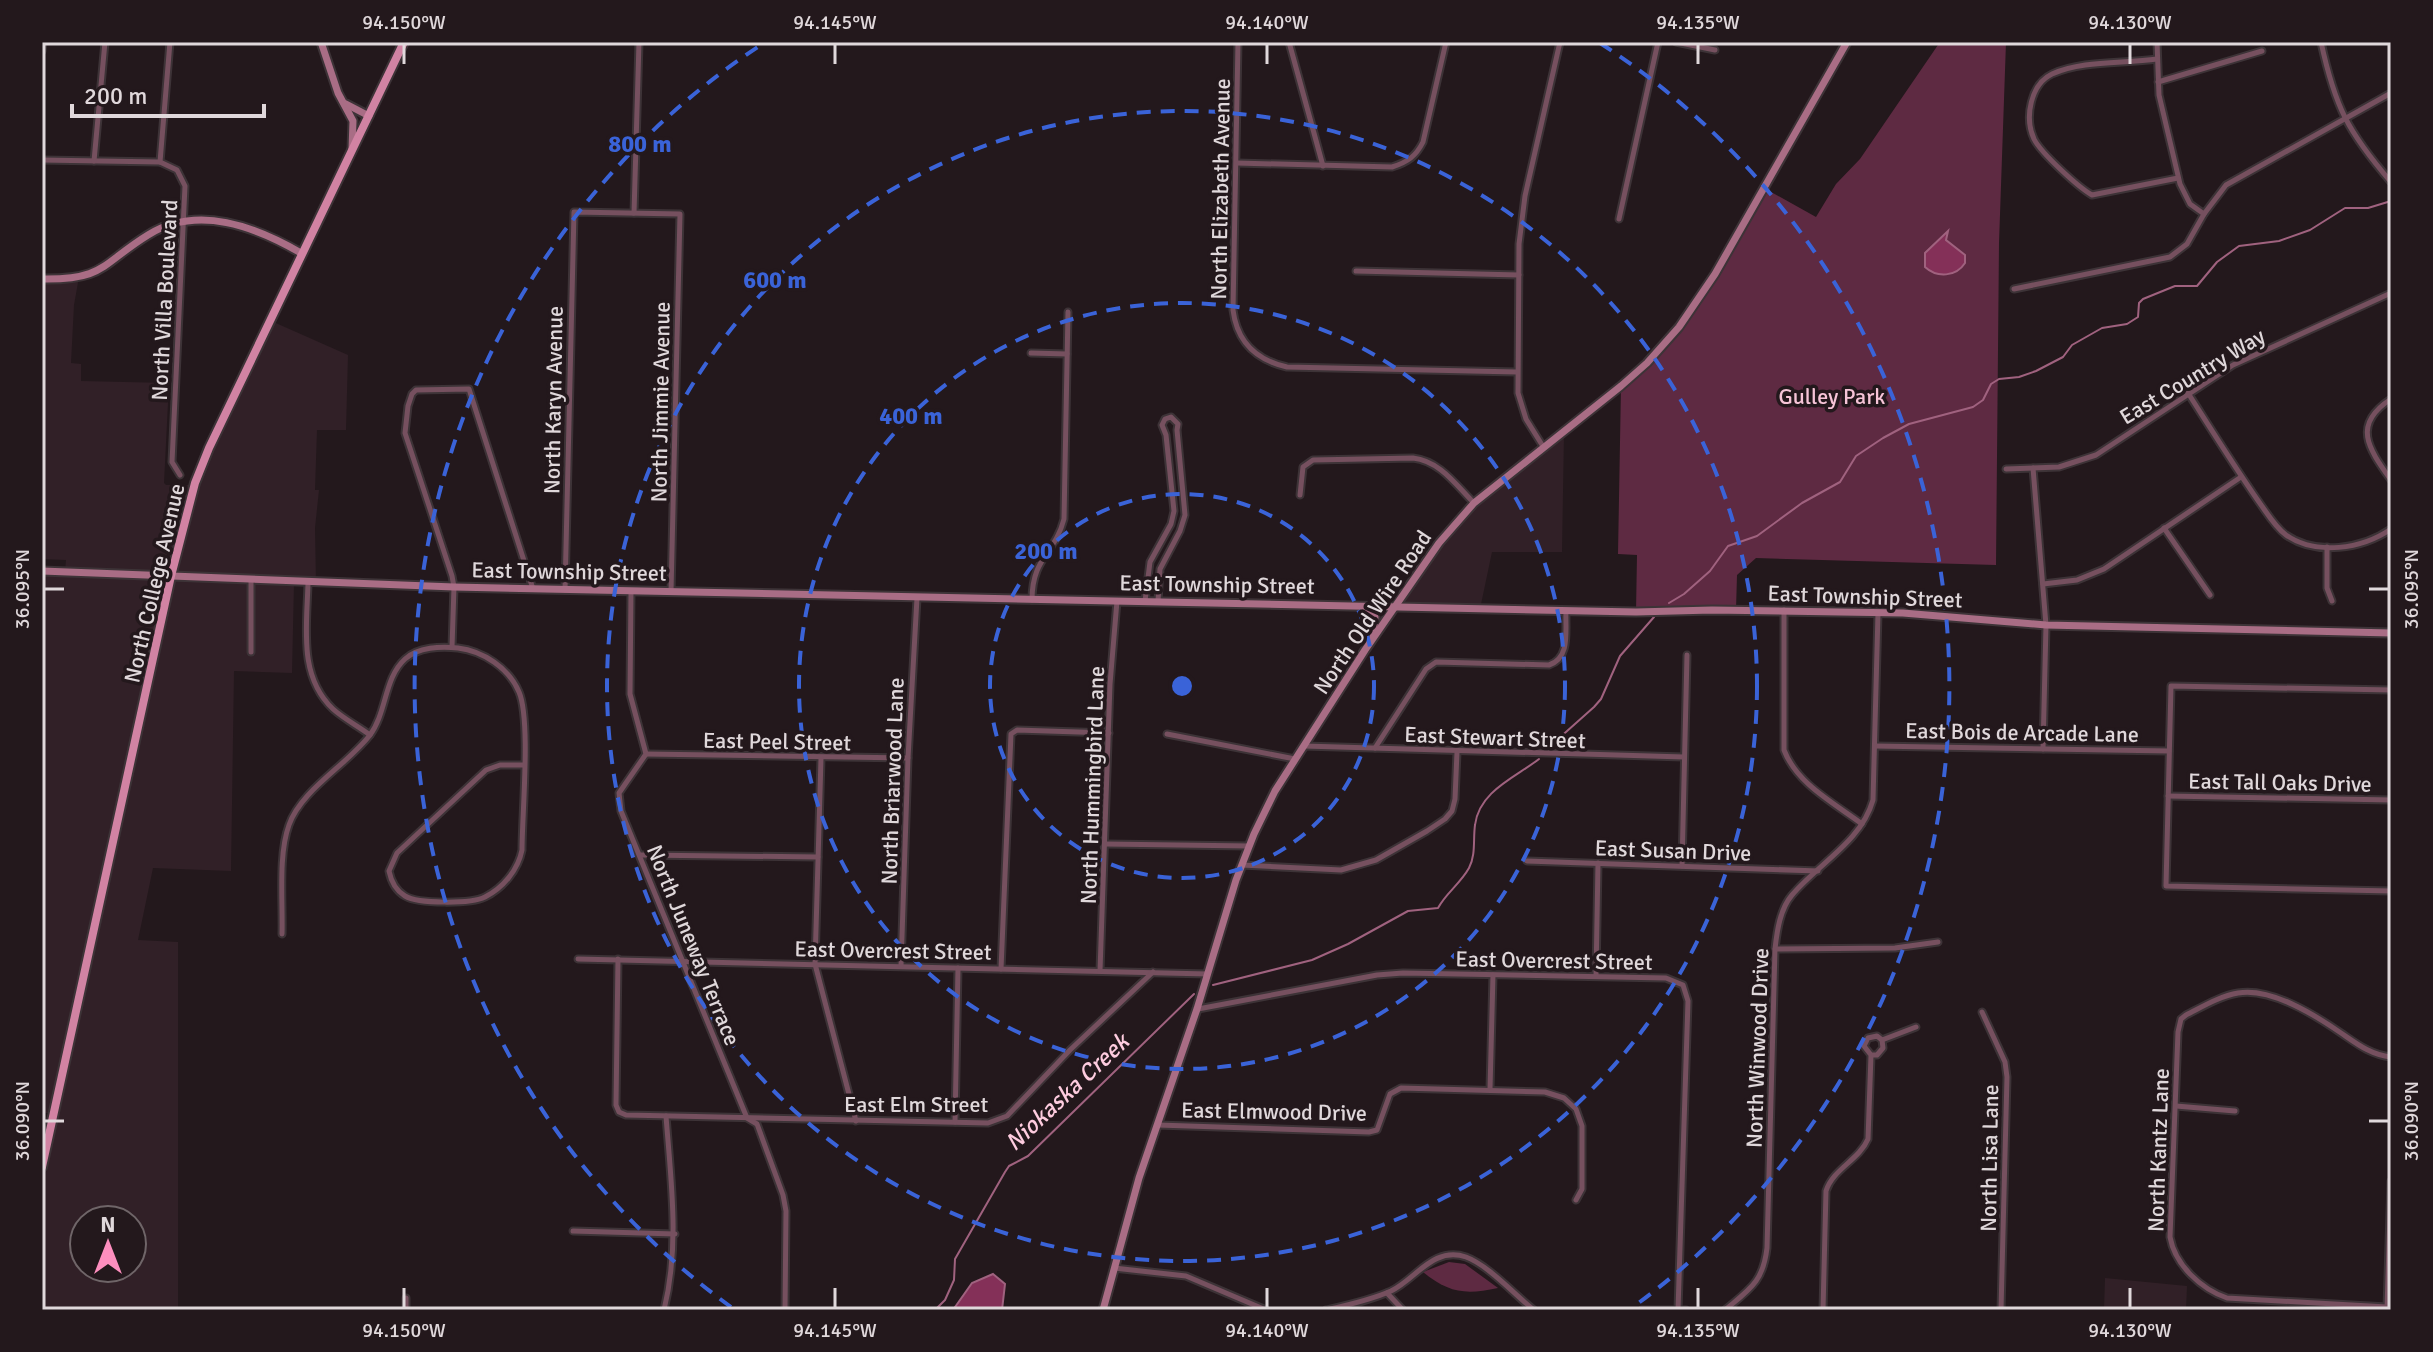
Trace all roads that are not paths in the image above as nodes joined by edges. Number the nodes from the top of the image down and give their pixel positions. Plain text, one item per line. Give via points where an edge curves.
1 (43, 42) edge
2 (105, 42) edge
3 (170, 42) edge
4 (321, 42) edge
5 (404, 42) edge
6 (639, 42) edge
7 (1238, 42) edge
8 (1289, 42) edge
9 (1446, 42) edge
10 (1560, 42) edge
11 (1658, 42) edge
12 (1676, 42) edge
13 (1847, 42) edge
14 (2157, 42) edge
15 (2321, 42) edge
16 (1715, 50) dead end
17 (42, 51) edge
18 (2262, 51) dead end
19 (42, 57) edge
20 (2157, 59) junction
21 (2158, 82) junction
22 (2391, 93) edge
23 (344, 103) junction
24 (369, 116) junction
25 (2344, 119) junction
26 (351, 151) junction
27 (42, 160) edge
28 (94, 161) junction
29 (160, 162) junction
30 (1237, 163) junction
31 (1323, 166) junction
32 (2178, 178) junction
33 (2391, 182) edge
34 (634, 213) junction
35 (2204, 214) junction
36 (1619, 219) dead end
37 (184, 223) junction
38 (301, 253) junction
39 (1356, 271) dead end
40 (1519, 275) junction
41 (42, 279) edge
42 (2014, 289) dead end
43 (2391, 293) edge
44 (1068, 312) dead end
45 (1031, 353) dead end
46 (1067, 354) junction
47 (1517, 372) junction
48 (2188, 393) junction
49 (2391, 399) edge
50 (1545, 448) junction
51 (2033, 468) junction
52 (2006, 469) dead end
53 (180, 475) dead end
54 (2241, 477) junction
55 (2391, 480) edge
56 (1300, 495) dead end
57 (1474, 503) junction
58 (2164, 528) junction
59 (2391, 529) edge
60 (2327, 547) junction
61 (42, 571) edge
62 (171, 576) junction
63 (251, 580) junction
64 (308, 583) junction
65 (2043, 584) junction
66 (454, 587) junction
67 (533, 589) junction
68 (565, 590) junction
69 (631, 591) junction
70 (671, 592) junction
71 (2210, 595) dead end
72 (917, 598) junction
73 (1032, 600) junction
74 (1117, 601) junction
75 (1145, 601) junction
76 (1158, 601) junction
77 (2332, 601) dead end
78 (1356, 605) junction
79 (1395, 607) junction
80 (1784, 610) junction
81 (1566, 611) junction
82 (1878, 613) junction
83 (2046, 625) junction
84 (2391, 633) edge
85 (1371, 642) junction
86 (452, 647) junction
87 (251, 652) dead end
88 (1687, 655) dead end
89 (2391, 690) edge
90 (1109, 733) junction
91 (1167, 734) dead end
92 (370, 735) junction
93 (1304, 746) junction
94 (1875, 746) junction
95 (1374, 749) junction
96 (2043, 749) junction
97 (2169, 751) junction
98 (1457, 752) junction
99 (646, 754) junction
100 (1684, 757) junction
101 (821, 758) junction
102 (908, 758) junction
103 (1295, 759) junction
104 (523, 765) junction
105 (2168, 796) junction
106 (2391, 800) edge
107 (1862, 824) junction
108 (1106, 844) junction
109 (1249, 846) junction
110 (641, 855) junction
111 (818, 857) junction
112 (1527, 861) dead end
113 (1598, 863) junction
114 (1241, 865) junction
115 (1682, 866) junction
116 (1818, 871) junction
117 (2391, 891) edge
118 (282, 934) dead end
119 (1938, 942) dead end
120 (1775, 949) junction
121 (578, 959) dead end
122 (618, 959) junction
123 (683, 962) junction
124 (815, 964) junction
125 (901, 966) junction
126 (958, 968) junction
127 (1001, 969) junction
128 (1100, 971) junction
129 (1153, 972) junction
130 (1208, 974) junction
131 (1493, 975) junction
132 (1596, 976) junction
133 (1197, 1009) junction
134 (1982, 1012) dead end
135 (1916, 1027) dead end
136 (1882, 1040) junction
137 (1871, 1055) junction
138 (2391, 1057) edge
139 (1490, 1089) junction
140 (2176, 1106) junction
141 (2235, 1111) dead end
142 (666, 1116) junction
143 (747, 1118) junction
144 (856, 1121) junction
145 (955, 1122) junction
146 (1158, 1125) junction
147 (42, 1167) edge
148 (2391, 1181) edge
149 (1576, 1200) dead end
150 (573, 1231) dead end
151 (675, 1234) junction
152 (1114, 1268) junction
153 (1387, 1293) junction
154 (406, 1298) dead end
155 (2387, 1308) edge
156 (1531, 1309) edge
157 (406, 1310) edge
158 (664, 1310) edge
159 (785, 1310) edge
160 (1103, 1310) edge
161 (1266, 1310) edge
162 (1326, 1310) edge
163 (1403, 1310) edge
164 (1642, 1310) edge
165 (1678, 1310) edge
166 (1686, 1310) edge
167 (1725, 1310) edge
168 (1823, 1310) edge
169 (2001, 1310) edge

1 - 17 street
2 - 28 street
3 - 29 street
4 - 23 street
5 - 24 main road, North College Avenue
6 - 34 street
7 - 30 street, North Elizabeth Avenue
8 - 31 street
9 - 31 street via 1417,153 1392,167
10 - 40 street via 1525,196
11 - 36 street
12 - 16 street
13 - 50 street, North Old Wire Road via 1715,274 1679,327 1647,363
14 - 20 street
15 - 25 street
17 - 19 street
18 - 21 street
20 - 21 street
20 - 32 street via 2080,67 2040,81 2033,92 2032,131 2035,141 2092,195
21 - 32 street
22 - 25 street
23 - 24 street
23 - 26 street via 353,121
24 - 26 main road, North College Avenue
25 - 33 street
25 - 35 street via 2226,185
26 - 38 main road, North College Avenue
27 - 28 street
28 - 29 street
29 - 37 street, North Villa Boulevard via 172,166 183,181
30 - 31 street
30 - 47 street, North Elizabeth Avenue via 1233,310 1238,332 1257,356 1287,367
32 - 35 street via 2190,204
34 - 68 street, North Karyn Avenue via 574,212
34 - 70 street, North Jimmie Avenue via 680,214
35 - 42 street via 2187,244 2170,257
37 - 38 street via 237,224
37 - 41 street via 149,234 94,274
37 - 53 street, North Villa Boulevard via 172,462
38 - 62 main road, North College Avenue via 209,448
39 - 40 street
40 - 47 street
43 - 48 street, East Country Way via 2259,351
44 - 46 street
45 - 46 street
46 - 73 street via 1064,519 1033,575
47 - 50 street via 1522,411
48 - 51 street, East Country Way via 2096,455 2069,465
48 - 54 street
49 - 55 street via 2375,413 2366,434 2372,454
50 - 57 street, North Old Wire Road
51 - 52 street, East Country Way
51 - 65 street
54 - 58 street
54 - 60 street via 2284,534
56 - 57 street via 1303,467 1313,460 1413,458 1432,462
57 - 79 street, North Old Wire Road
58 - 65 street via 2091,575
58 - 71 street
59 - 60 street via 2367,542
60 - 77 street
61 - 62 street, East Township Street
62 - 63 street, East Township Street
62 - 147 main road, North College Avenue
63 - 64 street, East Township Street
63 - 87 street
64 - 66 street, East Township Street
64 - 92 street via 309,671 333,709
65 - 83 street
66 - 67 street, East Township Street
66 - 67 street via 404,428 416,390 469,389
66 - 86 street
67 - 68 street, East Township Street
68 - 69 street, East Township Street
69 - 70 street, East Township Street
69 - 99 street via 630,694
70 - 72 street, East Township Street
72 - 73 street, East Township Street
72 - 102 street, North Briarwood Lane
73 - 74 street, East Township Street
74 - 75 street, East Township Street
74 - 90 street, North Hummingbird Lane
75 - 76 street, East Township Street
75 - 76 street via 1150,562 1174,511 1162,425 1171,417 1178,424 1185,510 1160,569
76 - 78 street, East Township Street
78 - 79 street, East Township Street
78 - 85 street via 1375,617
79 - 81 street, East Township Street
79 - 85 street, North Old Wire Road
80 - 81 street, East Township Street
80 - 82 street, East Township Street
80 - 107 street via 1784,750 1798,776
81 - 95 street via 1564,650 1557,663 1436,662 1426,669
82 - 83 street, East Township Street
82 - 94 street, North Winwood Drive
83 - 84 street, East Township Street
83 - 96 street
85 - 93 street, North Old Wire Road
86 - 92 street via 427,648 397,667
86 - 104 street via 492,660 519,693
88 - 100 street
89 - 97 street via 2171,686
90 - 108 street, North Hummingbird Lane
90 - 127 street via 1011,734
91 - 103 street
92 - 118 street via 301,803 290,821
93 - 95 street, East Stewart Street
93 - 103 street, North Old Wire Road
94 - 96 street, East Bois de Arcade Lane
94 - 107 street, North Winwood Drive via 1873,800
95 - 98 street, East Stewart Street
96 - 97 street, East Bois de Arcade Lane
97 - 105 street
98 - 100 street, East Stewart Street
98 - 114 street via 1452,811 1376,860 1341,870
99 - 101 street, East Peel Street
99 - 110 street, North Juneway Terrace via 619,793 621,811
100 - 115 street
101 - 102 street, East Peel Street
101 - 111 street
102 - 125 street, North Briarwood Lane
103 - 109 street, North Old Wire Road
104 - 104 street via 486,770 393,858 389,871 402,894 416,900 472,901 494,891 514,871 522,850
105 - 106 street, East Tall Oaks Drive
105 - 117 street via 2166,886
107 - 116 street, North Winwood Drive
108 - 109 street
108 - 128 street, North Hummingbird Lane
109 - 114 street, North Old Wire Road
110 - 111 street
110 - 123 street, North Juneway Terrace
111 - 124 street
112 - 113 street, East Susan Drive
113 - 115 street, East Susan Drive
113 - 132 street
114 - 130 street, North Old Wire Road
115 - 116 street, East Susan Drive
116 - 120 street, North Winwood Drive via 1790,896
119 - 120 street via 1895,948
120 - 167 street, North Winwood Drive via 1765,1267 1759,1280
121 - 122 street, East Overcrest Street
122 - 123 street, East Overcrest Street
122 - 142 street, East Elm Street via 617,1108 626,1115
123 - 124 street, East Overcrest Street
123 - 143 street, North Juneway Terrace
124 - 125 street, East Overcrest Street
124 - 144 street
125 - 126 street, East Overcrest Street
126 - 127 street, East Overcrest Street
126 - 145 street
127 - 128 street, East Overcrest Street
128 - 129 street, East Overcrest Street
129 - 130 street, East Overcrest Street
129 - 145 street, East Elm Street via 1007,1116 988,1123
130 - 133 street, North Old Wire Road
131 - 132 street, East Overcrest Street
131 - 133 street, East Overcrest Street via 1377,975
131 - 139 street
132 - 165 street, East Overcrest Street via 1666,978 1687,992
133 - 146 street, North Old Wire Road
134 - 169 street, North Lisa Lane via 2007,1077
135 - 136 street
136 - 137 street via 1882,1051
136 - 137 street via 1866,1040
137 - 168 street via 1868,1139 1826,1191
138 - 140 street, North Kantz Lane via 2367,1051 2294,1005 2243,992 2186,1015 2179,1025
139 - 146 street, East Elmwood Drive via 1401,1088 1390,1094 1377,1130 1369,1132
139 - 149 street via 1545,1092 1576,1109 1582,1126 1582,1189
140 - 141 street
140 - 155 street, North Kantz Lane via 2172,1246 2200,1282 2227,1298
142 - 143 street, East Elm Street
142 - 151 street
143 - 144 street, East Elm Street
143 - 159 street, North Juneway Terrace via 757,1124 783,1195
144 - 145 street, East Elm Street
146 - 152 street, North Old Wire Road
148 - 155 street
150 - 151 street
151 - 158 street
152 - 160 street, North Old Wire Road
152 - 161 street via 1186,1276
153 - 156 street via 1427,1263 1460,1256
153 - 162 street
153 - 163 street
154 - 157 street
164 - 165 street
165 - 166 street

